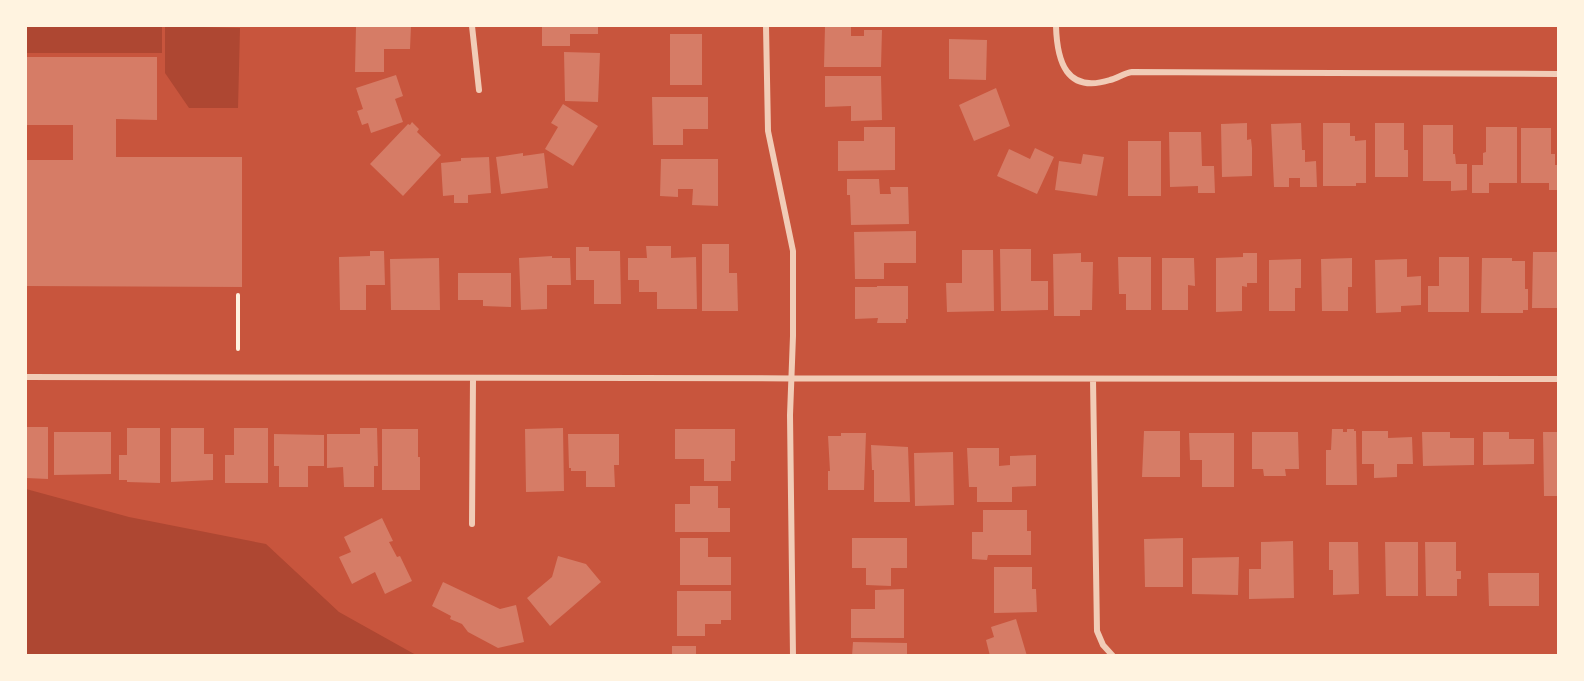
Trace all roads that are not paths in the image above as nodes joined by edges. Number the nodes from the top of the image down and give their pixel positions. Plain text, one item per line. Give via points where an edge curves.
1 (471, 26) edge
2 (766, 26) edge
3 (1056, 26) edge
4 (1558, 74) edge
5 (480, 90) dead end
6 (26, 377) edge
7 (792, 377) junction
8 (473, 378) junction
9 (1558, 379) edge
10 (1093, 380) junction
11 (472, 524) dead end
12 (793, 656) edge
13 (1113, 656) edge

1 - 5 street
2 - 7 street via 768,132 793,251
3 - 4 street via 1062,66 1070,76 1086,82 1111,80 1132,72
6 - 8 street
7 - 8 street
7 - 10 street
7 - 12 street
8 - 11 street
9 - 10 street
10 - 13 street via 1097,631

